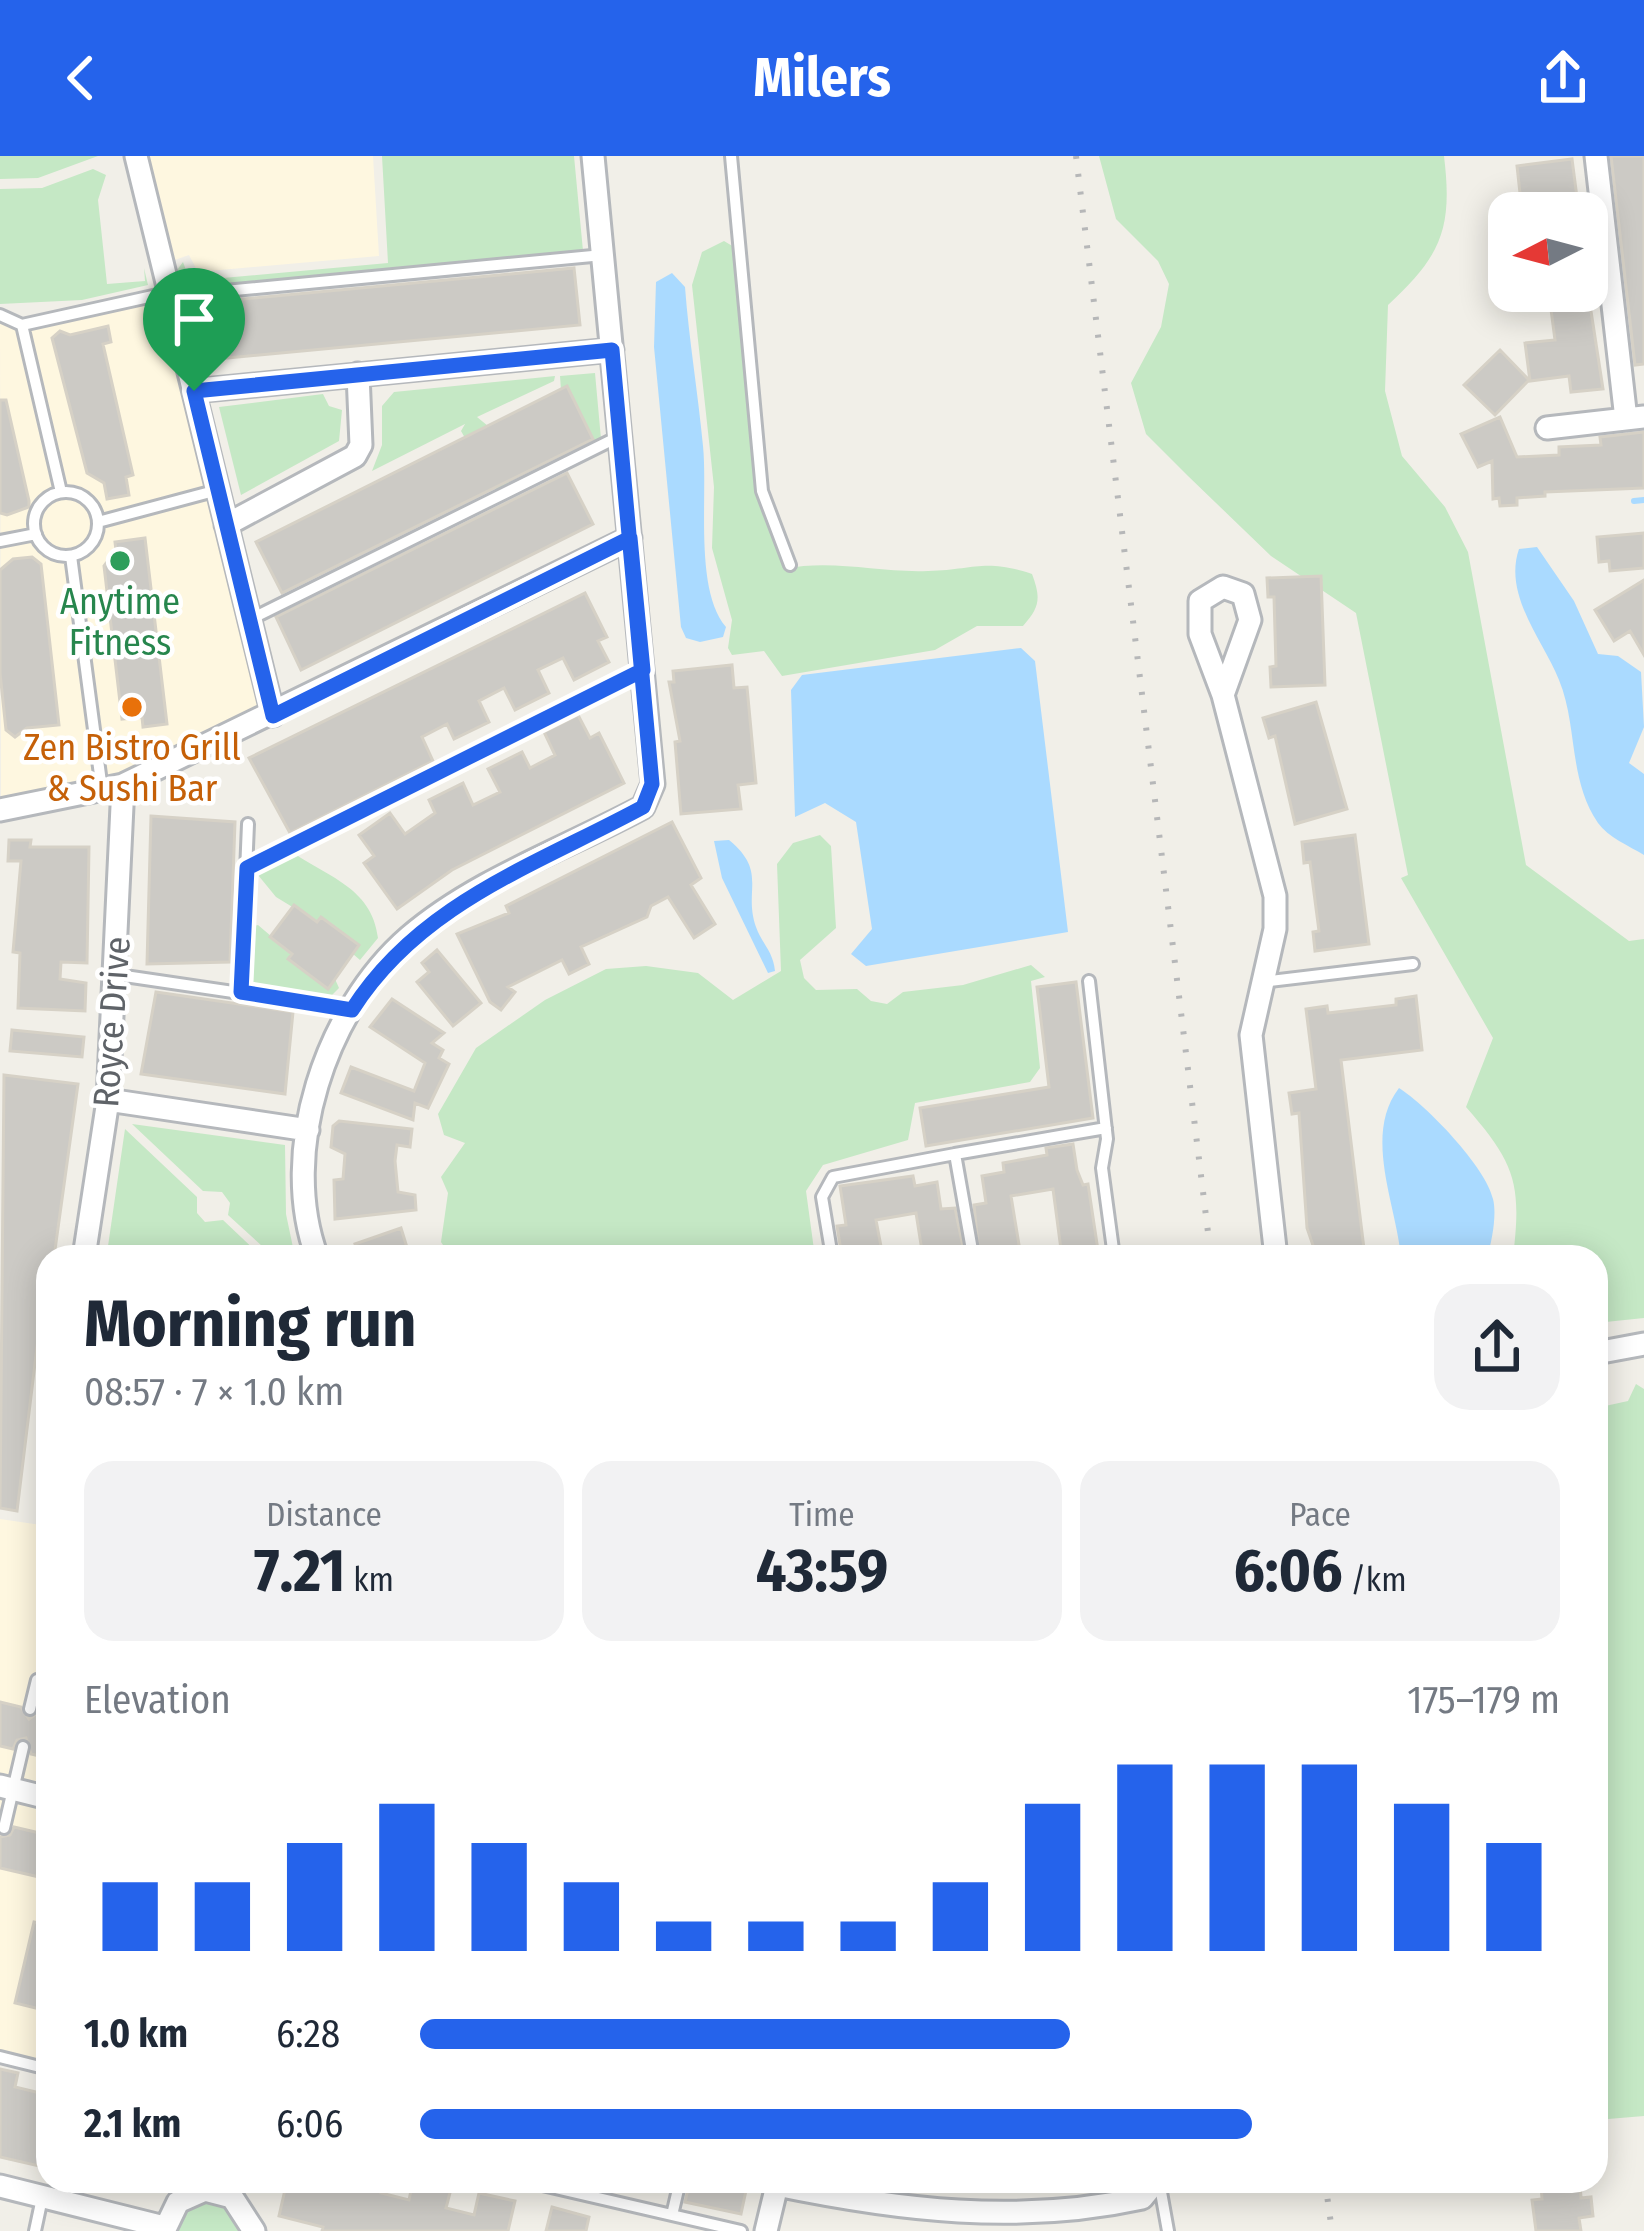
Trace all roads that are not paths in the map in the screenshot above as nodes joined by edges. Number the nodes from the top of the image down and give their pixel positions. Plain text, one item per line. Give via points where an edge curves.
1 (136, 156) edge
2 (592, 156) edge
3 (731, 156) edge
4 (1596, 156) edge
5 (603, 256) junction
6 (171, 294) junction
7 (0, 315) edge
8 (22, 325) junction
9 (612, 350) junction
10 (358, 374) junction
11 (194, 391) junction
12 (1635, 418) edge
13 (1547, 428) dead end
14 (620, 436) junction
15 (214, 491) junction
16 (61, 492) junction
17 (98, 522) junction
18 (226, 525) junction
19 (36, 534) junction
20 (630, 538) junction
21 (0, 541) edge
22 (71, 556) junction
23 (790, 565) dead end
24 (249, 620) junction
25 (643, 670) junction
26 (1223, 695) dead end
27 (273, 716) junction
28 (113, 788) junction
29 (0, 810) edge
30 (248, 824) dead end
31 (247, 868) junction
32 (1413, 964) dead end
33 (118, 976) junction
34 (1089, 981) dead end
35 (1261, 982) junction
36 (241, 992) junction
37 (352, 1010) junction
38 (108, 1100) junction
39 (1106, 1128) junction
40 (308, 1130) junction
41 (955, 1154) junction
42 (86, 1245) edge
43 (315, 1245) edge
44 (830, 1245) edge
45 (971, 1245) edge
46 (1112, 1245) edge
47 (1275, 1245) edge
48 (1644, 1344) edge
49 (1608, 1351) edge
50 (36, 1684) edge
51 (29, 1709) dead end
52 (22, 1747) dead end
53 (6, 1788) edge
54 (36, 1795) edge
55 (4, 1828) dead end
56 (0, 2057) edge
57 (36, 2066) edge
58 (0, 2186) edge
59 (198, 2193) edge
60 (229, 2193) edge
61 (577, 2193) edge
62 (677, 2193) edge
63 (775, 2193) edge
64 (826, 2193) edge
65 (1146, 2193) edge
66 (1160, 2193) edge
67 (43, 2195) junction
68 (672, 2215) junction
69 (164, 2229) edge
70 (34, 2231) edge
71 (254, 2231) edge
72 (741, 2231) edge
73 (766, 2231) edge
74 (1168, 2231) edge

1 - 6 street
2 - 5 street
3 - 23 lane via 762,491
4 - 12 street
5 - 6 lane
5 - 9 street
6 - 8 lane
6 - 11 street
7 - 8 lane
8 - 16 lane
9 - 10 street
9 - 14 street
10 - 11 street
10 - 18 street via 355,456
11 - 15 street
12 - 13 street
14 - 20 street
14 - 24 lane
15 - 17 lane
15 - 18 street
16 - 17 lane via 86,499
16 - 19 lane via 38,509
17 - 22 lane via 92,544
18 - 24 street
19 - 21 lane
19 - 22 lane via 49,552
20 - 25 street
20 - 27 street
22 - 28 lane
24 - 27 street
25 - 31 lane
25 - 37 street via 652,784 643,807 408,938
26 - 35 street via 1275,896 1276,929
27 - 28 street
28 - 29 street
28 - 33 street, Royce Drive
30 - 31 lane
31 - 36 lane
32 - 35 lane
33 - 36 lane
33 - 38 street, Royce Drive
34 - 39 lane
35 - 47 street via 1252,1052
36 - 37 lane
37 - 40 street via 326,1062
38 - 40 street
38 - 42 street, Royce Drive
39 - 41 lane
39 - 46 lane via 1102,1168
40 - 43 street via 305,1195
41 - 44 lane via 833,1177 822,1197
41 - 45 lane
48 - 49 street
50 - 51 lane
52 - 53 lane
53 - 54 street
53 - 55 lane
56 - 57 lane
58 - 67 street
59 - 69 street via 178,2202
60 - 71 street
61 - 68 lane
62 - 68 lane
63 - 73 street
64 - 65 street via 890,2206 1025,2213
66 - 74 lane
67 - 69 street
67 - 70 lane
68 - 72 lane

